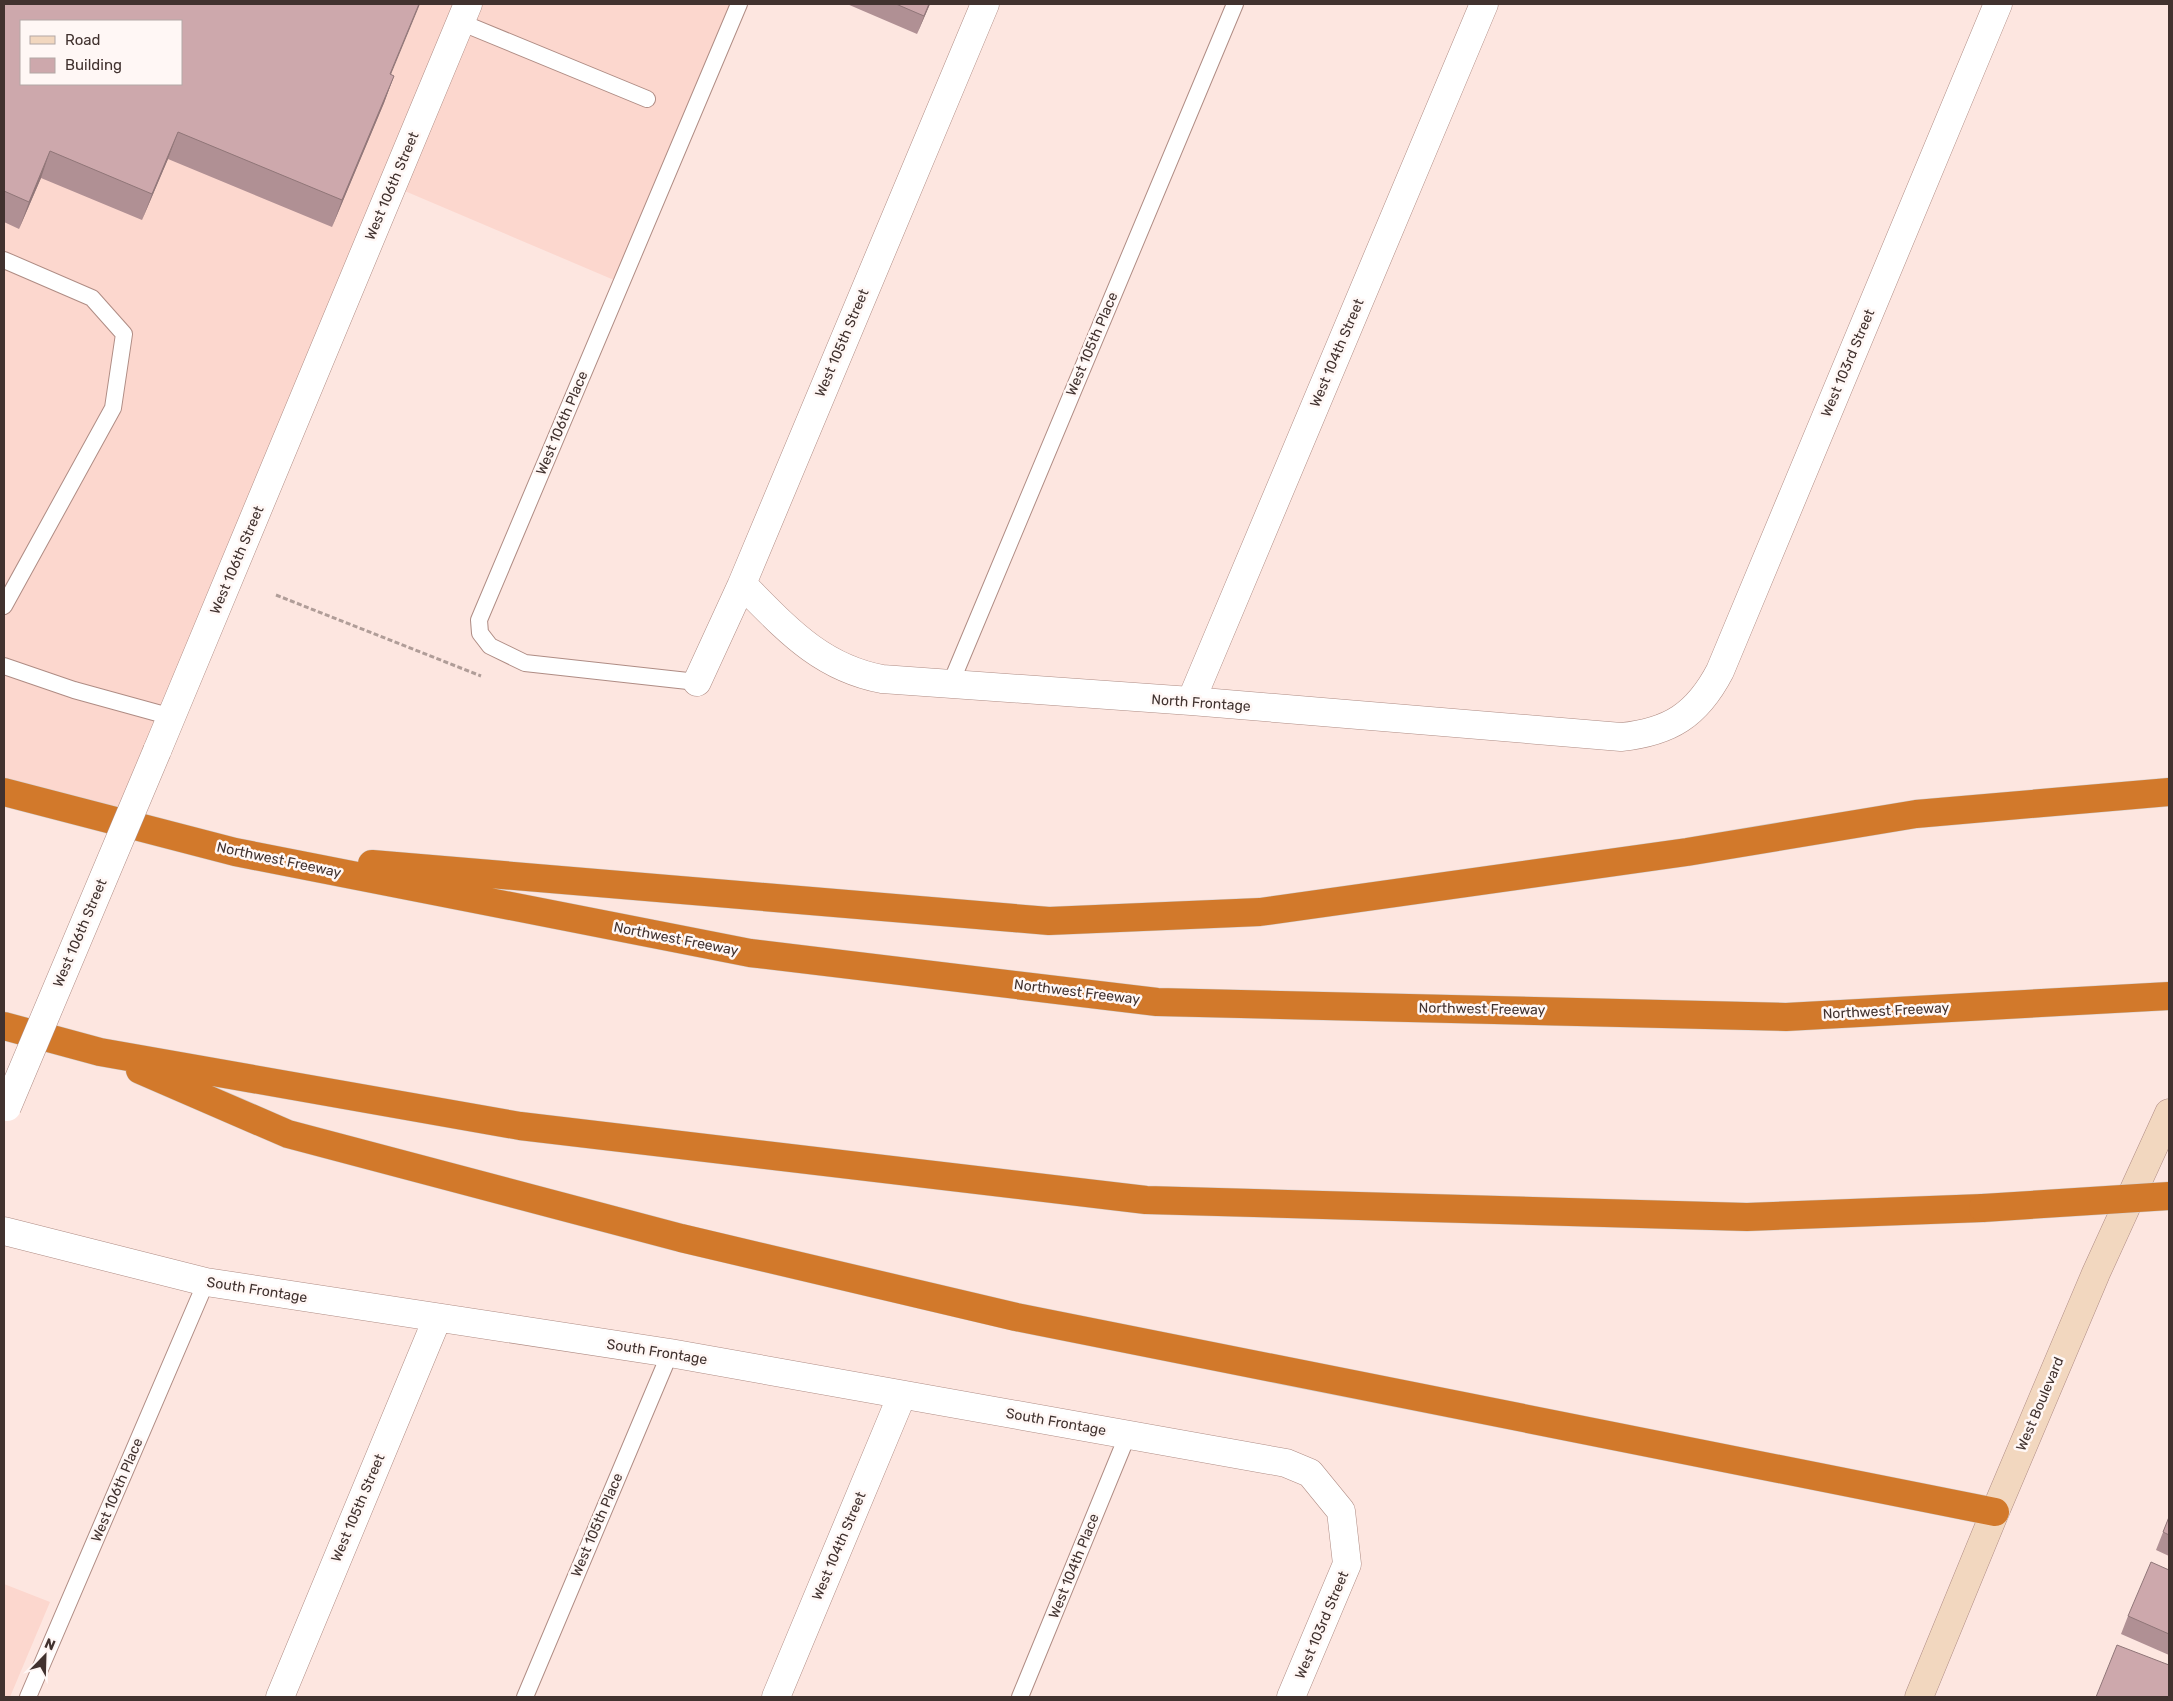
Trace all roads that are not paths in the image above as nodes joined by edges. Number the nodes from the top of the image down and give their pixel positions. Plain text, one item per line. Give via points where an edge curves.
1 (739, 4) edge
2 (984, 4) edge
3 (1235, 4) edge
4 (1484, 4) edge
5 (1998, 4) edge
6 (464, 13) edge
7 (647, 99) dead end
8 (4, 260) edge
9 (742, 584) junction
10 (4, 606) edge
11 (4, 666) edge
12 (697, 682) joint
13 (950, 685) junction
14 (1191, 702) junction
15 (1688, 715) joint
16 (172, 718) junction
17 (4, 792) edge
18 (2169, 792) edge
19 (235, 852) junction
20 (2169, 996) edge
21 (4, 1026) edge
22 (100, 1052) junction
23 (5, 1111) edge
24 (2169, 1113) edge
25 (2169, 1196) edge
26 (4, 1231) edge
27 (206, 1282) junction
28 (437, 1319) junction
29 (670, 1353) junction
30 (902, 1395) junction
31 (1128, 1434) junction
32 (1310, 1473) joint
33 (1995, 1512) junction
34 (28, 1697) edge
35 (280, 1697) edge
36 (526, 1697) edge
37 (776, 1697) edge
38 (1020, 1697) edge
39 (1291, 1697) edge
40 (1919, 1697) edge

1 - 12 lane, West 106th Place via 479,620 484,640 490,646 525,664
2 - 9 street, West 105th Street
3 - 13 lane, West 105th Place
4 - 14 street, West 104th Street
5 - 15 street, West 103rd Street via 1720,671 1707,695
6 - 7 lane
6 - 16 street, West 106th Street
8 - 10 lane via 92,298 124,334 113,408
9 - 12 street, West 105th Street
9 - 13 street, North Frontage via 794,636 833,664 873,678
11 - 16 lane
13 - 14 street, North Frontage
14 - 15 street, North Frontage via 1621,737 1654,731
16 - 23 street, West 106th Street, bridge
17 - 19 highway, Northwest Freeway
18 - 19 highway via 1916,814 1687,852 1260,912 1049,921
19 - 20 highway, Northwest Freeway via 750,953 1157,1002 1786,1016
21 - 22 highway
22 - 25 highway, bridge via 520,1126 1146,1200 1747,1217 1984,1208
22 - 33 highway via 288,1134 681,1238 1016,1317
24 - 33 main road, West Boulevard via 2096,1273
26 - 27 street, South Frontage
27 - 28 street, South Frontage
27 - 34 lane, West 106th Place
28 - 29 street, South Frontage
28 - 35 street, West 105th Street
29 - 30 street, South Frontage
29 - 36 lane, West 105th Place
30 - 31 street, South Frontage
30 - 37 street, West 104th Street
31 - 32 street, South Frontage via 1286,1463
31 - 38 lane, West 104th Place
32 - 39 street, West 103rd Street via 1341,1511 1347,1564
33 - 40 main road, West Boulevard

